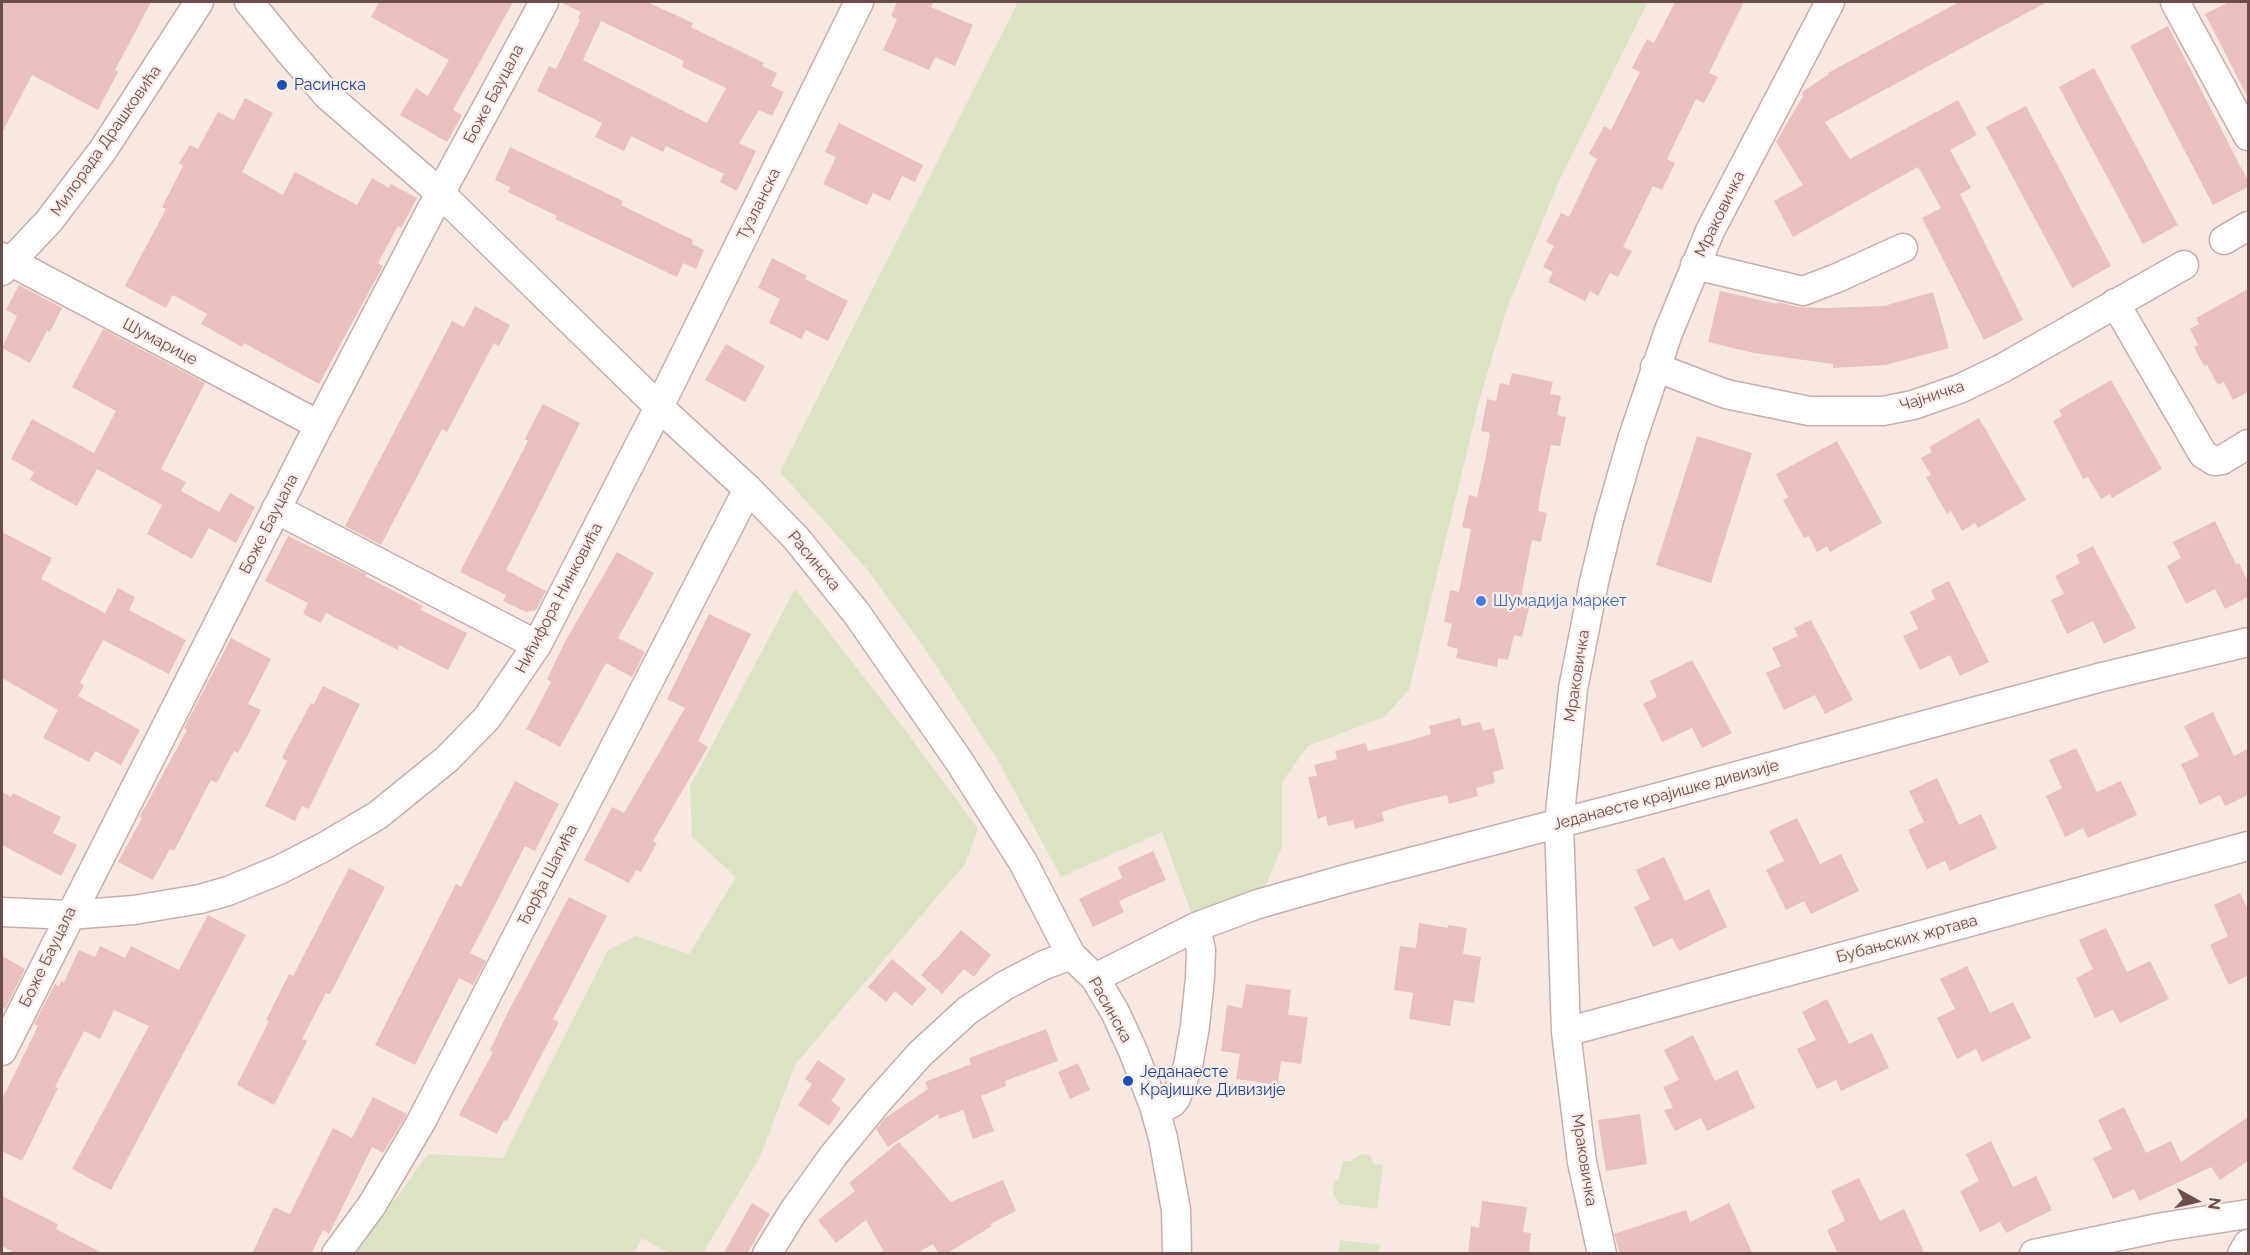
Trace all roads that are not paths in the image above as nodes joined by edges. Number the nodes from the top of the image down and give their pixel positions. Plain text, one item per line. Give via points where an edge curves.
1 (199, 2) edge
2 (249, 2) edge
3 (544, 2) edge
4 (859, 2) edge
5 (1830, 2) edge
6 (2175, 2) edge
7 (2248, 136) edge
8 (440, 193) junction
9 (2248, 226) edge
10 (2224, 240) dead end
11 (1903, 249) dead end
12 (4, 264) edge
13 (1695, 265) junction
14 (2184, 265) dead end
15 (2115, 303) junction
16 (1655, 367) junction
17 (659, 407) junction
18 (319, 425) junction
19 (2248, 444) edge
20 (748, 489) junction
21 (276, 509) junction
22 (2248, 642) edge
23 (537, 645) junction
24 (1559, 823) junction
25 (2248, 846) edge
26 (2, 912) edge
27 (69, 915) junction
28 (1196, 927) junction
29 (1071, 955) junction
30 (1095, 978) junction
31 (1566, 1032) junction
32 (2, 1051) edge
33 (1156, 1112) junction
34 (2248, 1214) edge
35 (2248, 1244) edge
36 (336, 1254) edge
37 (767, 1254) edge
38 (1177, 1254) edge
39 (1602, 1254) edge
40 (2034, 1254) edge
41 (2242, 1254) edge

1 - 12 street, Милорада Драшковића via 103,150 49,221
2 - 8 street, Расинска via 328,96
3 - 8 street, Боже Бауцала
4 - 17 street, Тузланска
5 - 13 street, Мраковичка
6 - 7 street
8 - 17 street, Расинска
8 - 18 street, Боже Бауцала
9 - 10 street
11 - 13 street via 1803,291
12 - 18 street, Шумарице
13 - 16 street, Мраковичка
14 - 15 street, Чајничка
15 - 16 street, Чајничка via 1959,389 1882,411 1809,411 1770,404 1709,388
15 - 19 street via 2203,454 2214,461 2223,460
16 - 24 street, Мраковичка via 1594,582 1573,689
17 - 20 street, Расинска
17 - 23 street, Нићифора Нинковића
18 - 21 street, Боже Бауцала
20 - 29 street, Расинска via 796,538 836,588 959,761 1023,862
20 - 36 street, Ђорђа Шагића via 421,1122 372,1205
21 - 23 street
21 - 27 street, Боже Бауцала
22 - 24 street, Једанаесте крајишке дивизије via 2102,677
23 - 27 street, Нићифора Нинковића via 487,718 447,759 407,794 349,833 279,870 228,891 134,910
24 - 28 street, Једанаесте крајишке дивизије via 1258,904
24 - 31 street, Мраковичка
25 - 31 street, Бубањских жртава
26 - 27 street, Нићифора Нинковића
27 - 32 street, Боже Бауцала
28 - 30 street, Једанаесте крајишке дивизије
28 - 33 street via 1201,950 1200,978 1188,1066 1176,1098
29 - 30 street, Расинска
29 - 37 street via 1004,986 968,1010 920,1054 833,1156
30 - 33 street, Расинска via 1115,1012
31 - 39 street, Мраковичка via 1582,1162
33 - 38 street, Расинска via 1176,1210
34 - 40 street
35 - 41 street

